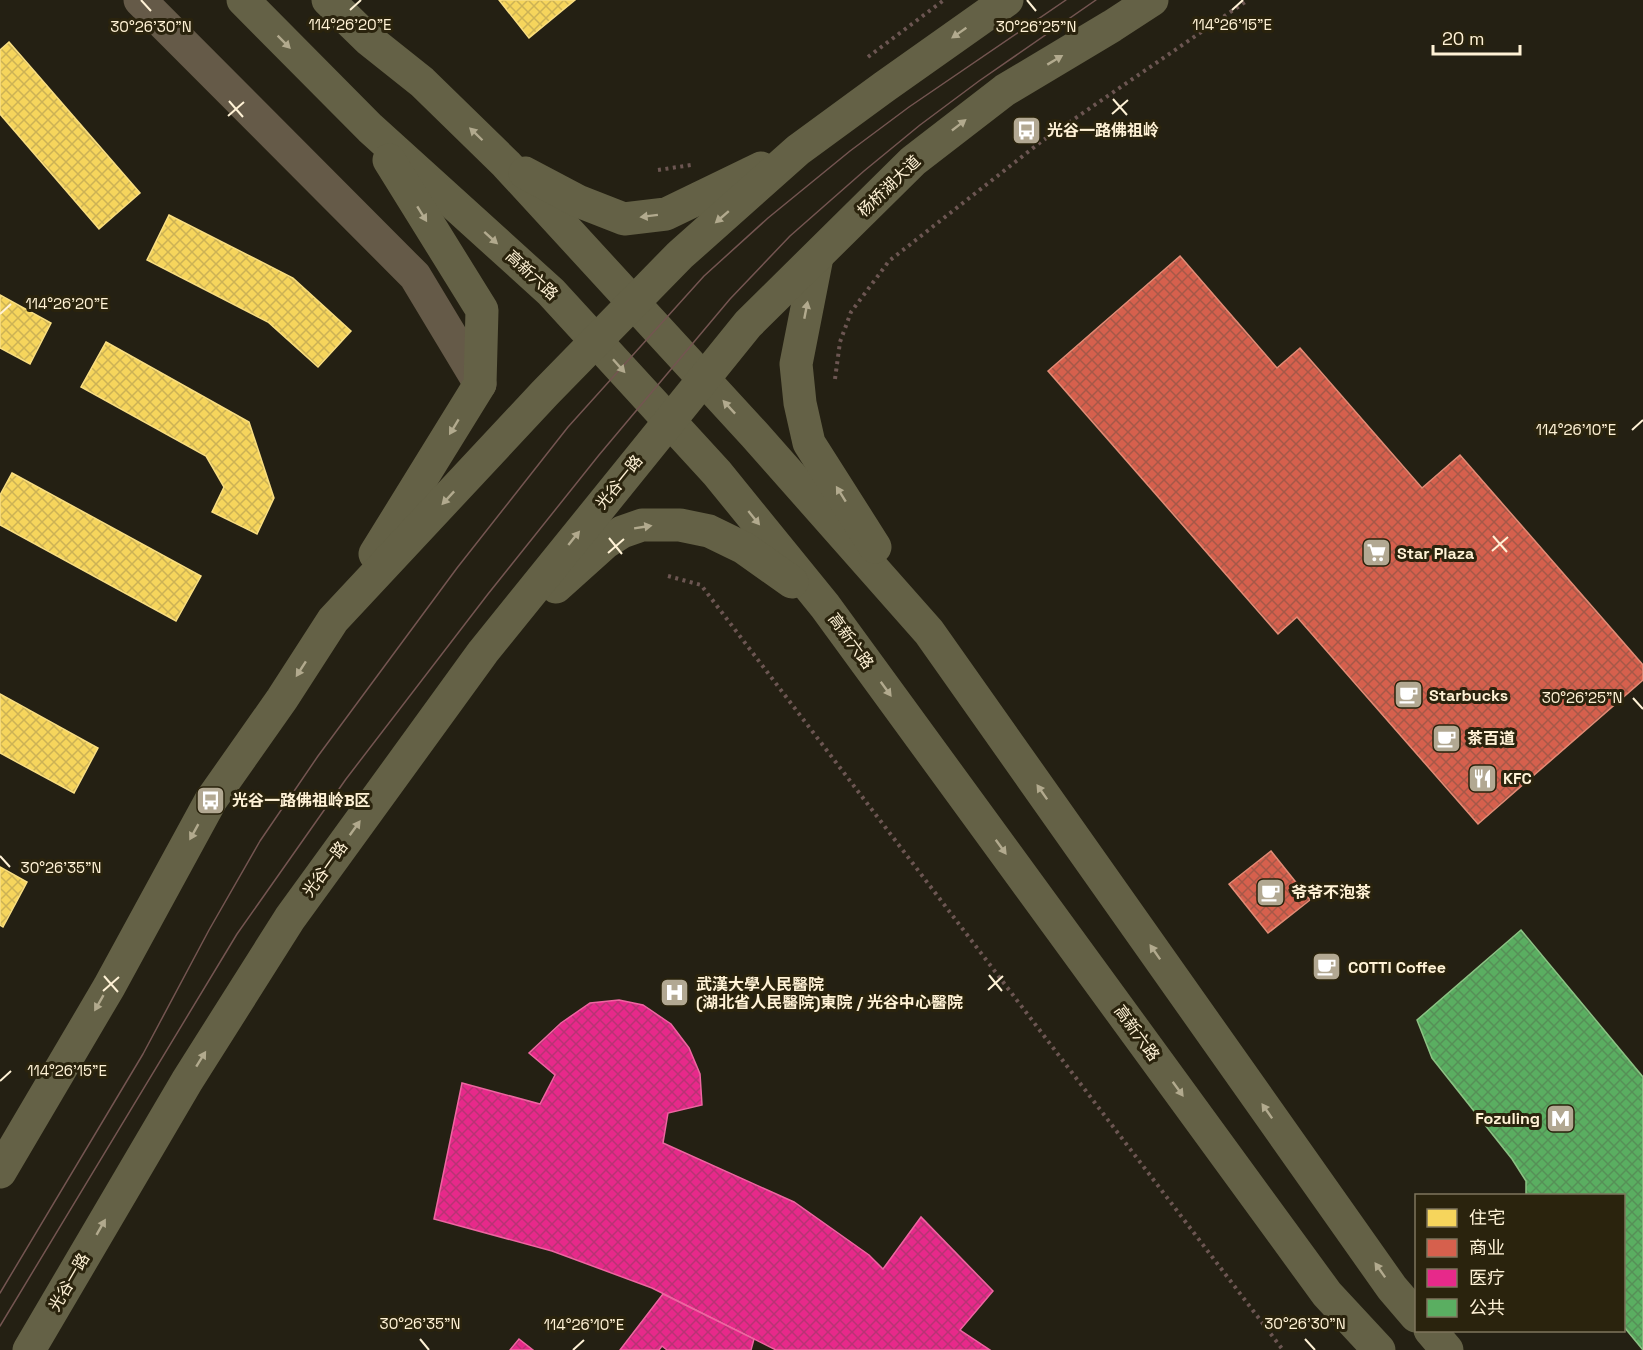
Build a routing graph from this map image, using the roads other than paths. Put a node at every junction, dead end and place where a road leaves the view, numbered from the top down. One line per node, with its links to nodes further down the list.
1 (140, 0): 13 (street)
2 (243, 0): 6 (main road, 高新六路, one-way to 6)
3 (328, 0): 8 (main road, one-way to 3)
4 (1007, 0): 7 (main road, one-way to 7)
5 (1152, 0): 9 (main road, 杨桥湖大道, one-way to 5)
6 (370, 128): 11 (main road, 高新六路, one-way to 11); 13 (main road, one-way to 13)
7 (798, 150): 8 (main road, one-way to 8); 10 (main road, one-way to 10)
8 (506, 164): 10 (main road)
9 (817, 257): 12 (main road, 杨桥湖大道); 17 (main road, one-way to 9)
10 (633, 303): 11 (main road); 12 (main road)
11 (596, 341): 14 (main road, 高新六路, one-way to 14); 16 (main road, one-way to 16)
12 (704, 379): 14 (main road, 杨桥湖大道); 17 (main road, one-way to 12)
13 (480, 384): 16 (main road, one-way to 16)
14 (669, 421): 15 (main road, 高新六路, one-way to 15); 18 (main road, 光谷一路, one-way to 14)
15 (825, 606): 18 (main road, one-way to 15); 23 (main road, 高新六路, one-way to 23)
16 (333, 620): 19 (main road, one-way to 19)
17 (929, 632): 20 (main road, one-way to 17)
18 (483, 652): 22 (main road, 光谷一路, one-way to 18)
19 (0, 1172)
20 (1415, 1315)
21 (1432, 1332): 24 (main road)
22 (29, 1350)
23 (1379, 1350)
24 (1447, 1350)

